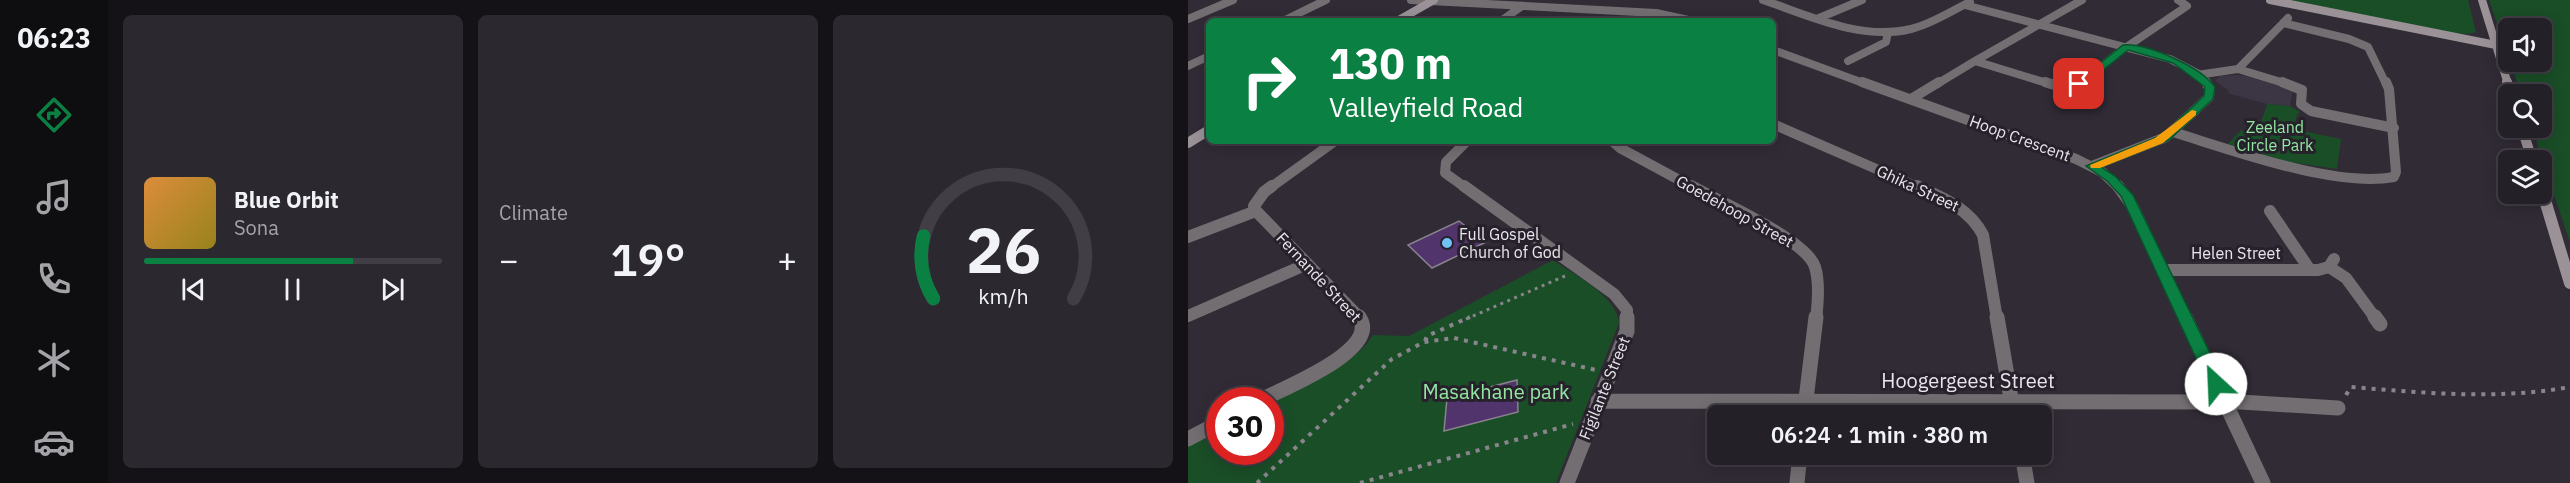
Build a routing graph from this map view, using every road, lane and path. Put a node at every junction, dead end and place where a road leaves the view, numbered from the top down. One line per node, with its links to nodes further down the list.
1 (1233, 0): 21 (street)
2 (1326, 0): 15 (street)
3 (1411, 0): 11 (street)
4 (1763, 0): 20 (street)
5 (1862, 0): 20 (street)
6 (1974, 0): 12 (street)
7 (2082, 0): 22 (street)
8 (2178, 0): 25 (street)
9 (2270, 0): 24 (main road)
10 (2481, 0): 24 (main road)
11 (1432, 1): 13 (street); 16 (main road)
12 (1965, 4): 22 (street); 23 (street)
13 (1522, 6): 14 (street); 17 (street)
14 (1612, 10): 18 (street); 19 (street)
15 (1288, 18)
16 (1401, 18)
17 (1505, 18)
18 (1603, 18)
19 (1680, 18)
20 (1819, 18): 23 (street)
21 (1188, 19)
22 (2040, 24): 25 (street); 29 (street)
23 (1888, 32): 28 (street)
24 (2496, 45): 33 (main road)
25 (2126, 47): 29 (street); 32 (street)
26 (1776, 51): 34 (street, Hoop Crescent)
27 (1206, 57): 30 (street)
28 (1848, 61)
29 (1975, 61): 34 (street)
30 (1188, 66)
31 (2238, 69): 32 (street); 36 (street); 36 (street)
32 (2197, 75): 38 (street)
33 (2508, 84)
34 (1911, 99): 43 (street, Hoop Crescent)
35 (1776, 125): 63 (street, Ghika Street)
36 (2394, 128): 38 (street)
37 (1206, 132): 39 (main road)
38 (2173, 132): 43 (street)
39 (1188, 143)
40 (1331, 144): 45 (street)
41 (1464, 144): 49 (street, Figilante Street)
42 (1615, 144): 62 (street, Goedehoop Street)
43 (2092, 166): 50 (street, Hoop Crescent)
44 (2546, 204): 52 (main road)
45 (1256, 211): 47 (street); 48 (street, Fernande Street)
46 (2270, 211): 51 (street, Helen Street)
47 (1188, 237)
48 (1307, 264): 53 (street); 58 (street, Fernande Street)
49 (1580, 270): 55 (path); 56 (street, Figilante Street)
50 (2163, 270): 51 (street, Helen Street); 60 (street, Hoop Crescent)
51 (2310, 270): 54 (street, Helen Street)
52 (2570, 283)
53 (1188, 316)
54 (2380, 324)
55 (1424, 342): 56 (path); 71 (path)
56 (1609, 373): 59 (street, Figilante Street)
57 (2570, 387): 65 (path)
58 (1284, 388)
59 (1598, 400): 61 (street, Hoogergeest Street); 66 (street, Figilante Street)
60 (2225, 403): 64 (street, Hoogergeest Street); 65 (street, Hoogergeest Street); 76 (street, Hoop Crescent)
61 (1713, 405)
62 (1805, 405)
63 (2012, 405)
64 (2052, 408)
65 (2338, 408)
66 (1591, 419): 72 (path); 73 (street, Figilante Street)
67 (1206, 429): 68 (street)
68 (1188, 438)
69 (1799, 465): 74 (street)
70 (2024, 465): 75 (street)
71 (1257, 483)
72 (1360, 483)
73 (1567, 483)
74 (1797, 483)
75 (2027, 483)
76 (2263, 483)

